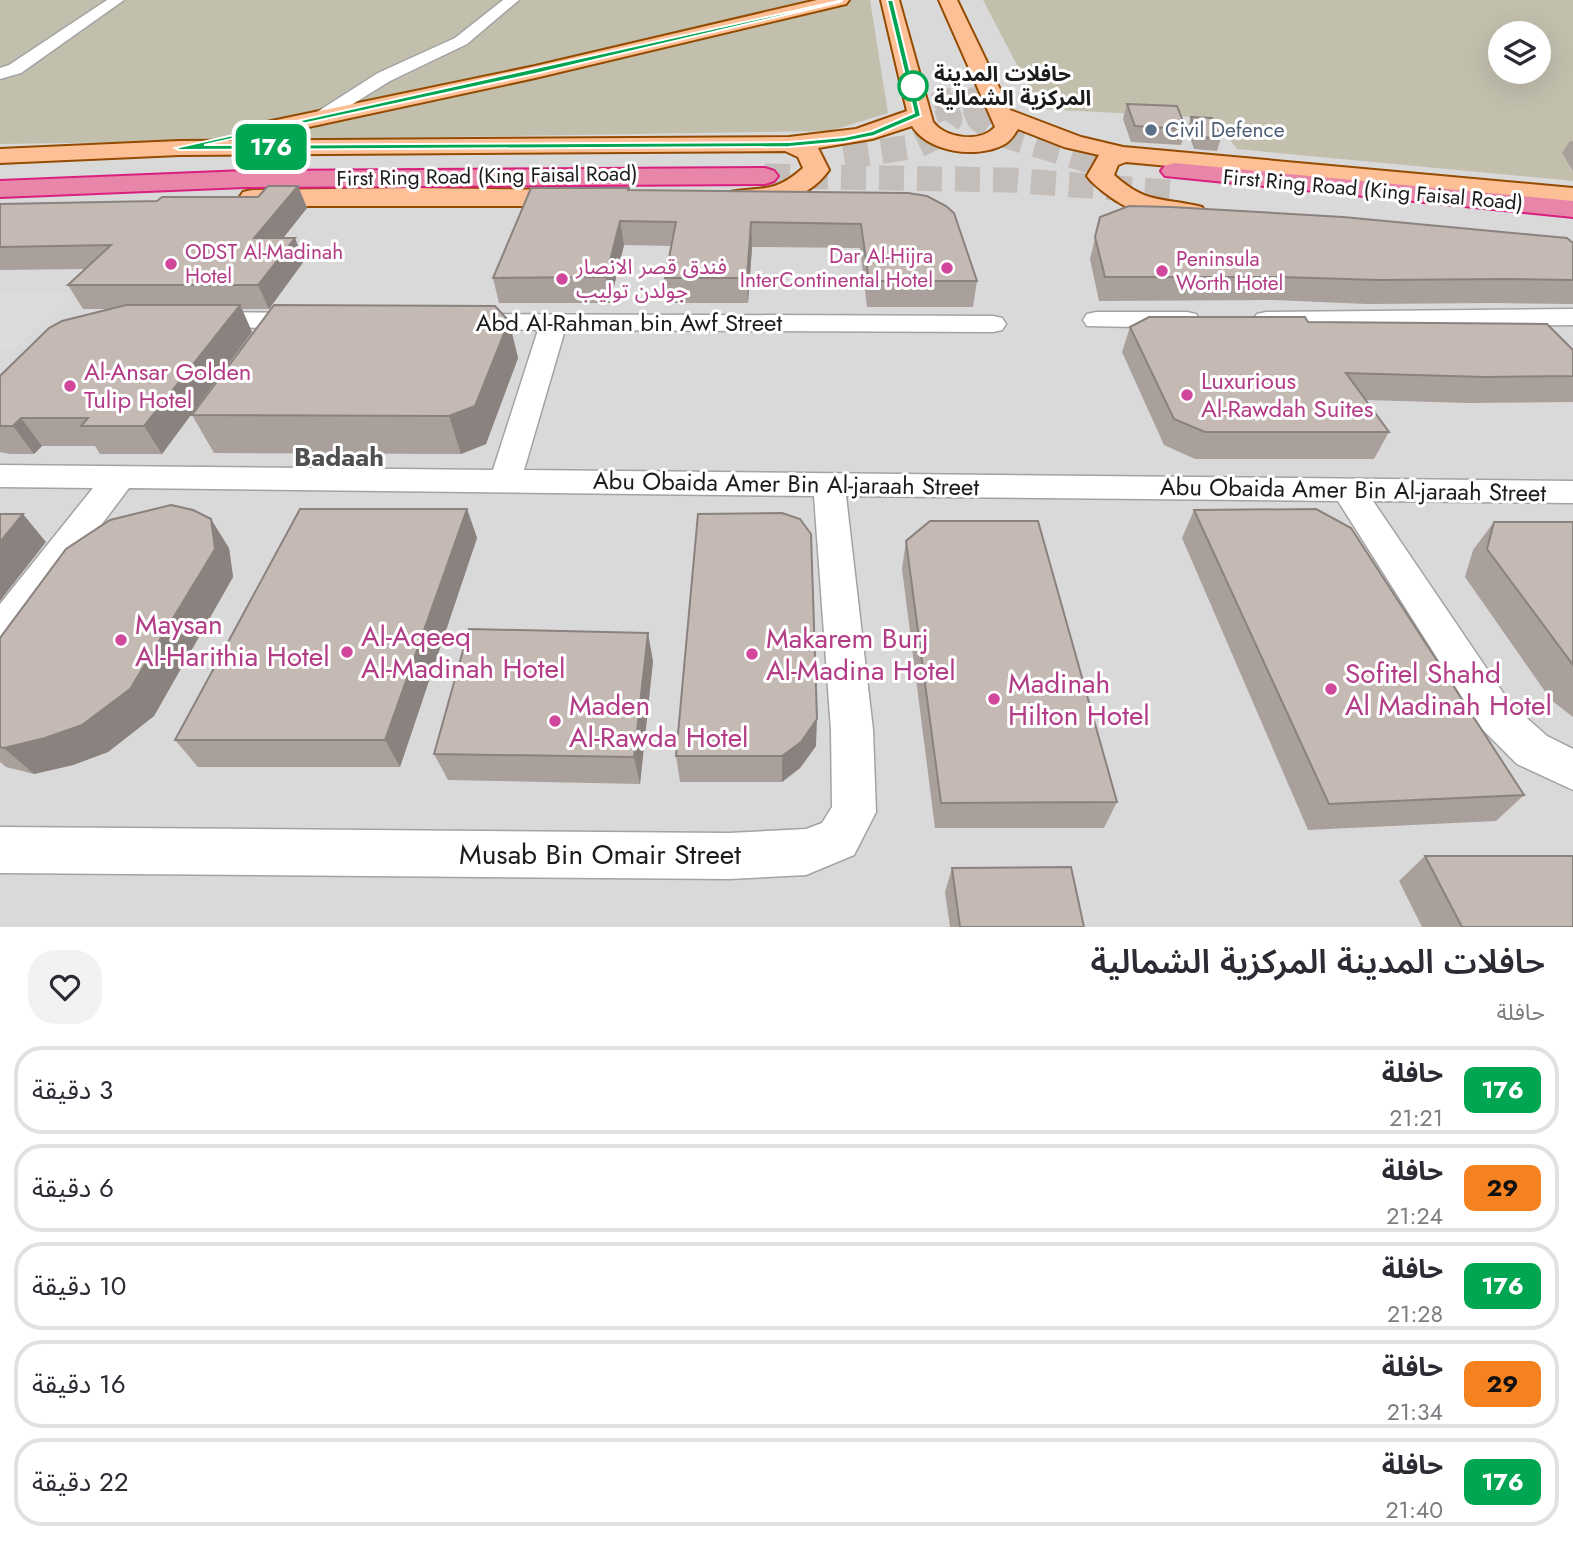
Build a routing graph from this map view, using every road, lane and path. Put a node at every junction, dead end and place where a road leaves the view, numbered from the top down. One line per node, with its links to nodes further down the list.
1 (117, 0): 7 (street)
2 (512, 0): 11 (street)
3 (840, 0): 11 (main road)
4 (890, 0): 9 (main road)
5 (934, 0): 8 (main road)
6 (948, 0): 10 (main road)
7 (0, 74)
8 (962, 77)
9 (919, 114): 10 (main road); 12 (main road)
10 (1000, 114): 14 (main road)
11 (315, 119): 13 (main road)
12 (789, 144): 13 (main road); 16 (main road)
13 (179, 148): 15 (main road)
14 (1123, 154): 18 (main road); 22 (main road)
15 (11, 172): 16 (highway, First Ring Road (King Faisal Road)); 17 (highway, First Ring Road (King Faisal Road))
16 (766, 178): 17 (highway, First Ring Road (King Faisal Road)); 19 (main road)
17 (148, 183): 19 (highway)
18 (1573, 196)
19 (38, 208): 20 (main road)
20 (0, 209)
21 (1573, 209): 23 (highway, First Ring Road (King Faisal Road))
22 (1216, 214)
23 (1573, 231)
24 (1573, 317): 28 (street)
25 (174, 320): 29 (street)
26 (1096, 320): 27 (street)
27 (1216, 320)
28 (1242, 320)
29 (333, 321)
30 (441, 322): 31 (street, Abd Al-Rahman bin Awf Street)
31 (554, 323): 32 (street, Abd Al-Rahman bin Awf Street); 35 (street)
32 (993, 324)
33 (0, 476): 34 (street, Abu Obaida Amer Bin Al-jaraah Street)
34 (120, 477): 35 (street, Abu Obaida Amer Bin Al-jaraah Street); 39 (street)
35 (505, 481): 36 (street, Abu Obaida Amer Bin Al-jaraah Street)
36 (829, 485): 37 (street, Abu Obaida Amer Bin Al-jaraah Street); 41 (street, Musab Bin Omair Street)
37 (1348, 490): 38 (street, Abu Obaida Amer Bin Al-jaraah Street); 40 (street)
38 (1573, 492)
39 (0, 631)
40 (1573, 770)
41 (0, 850)

